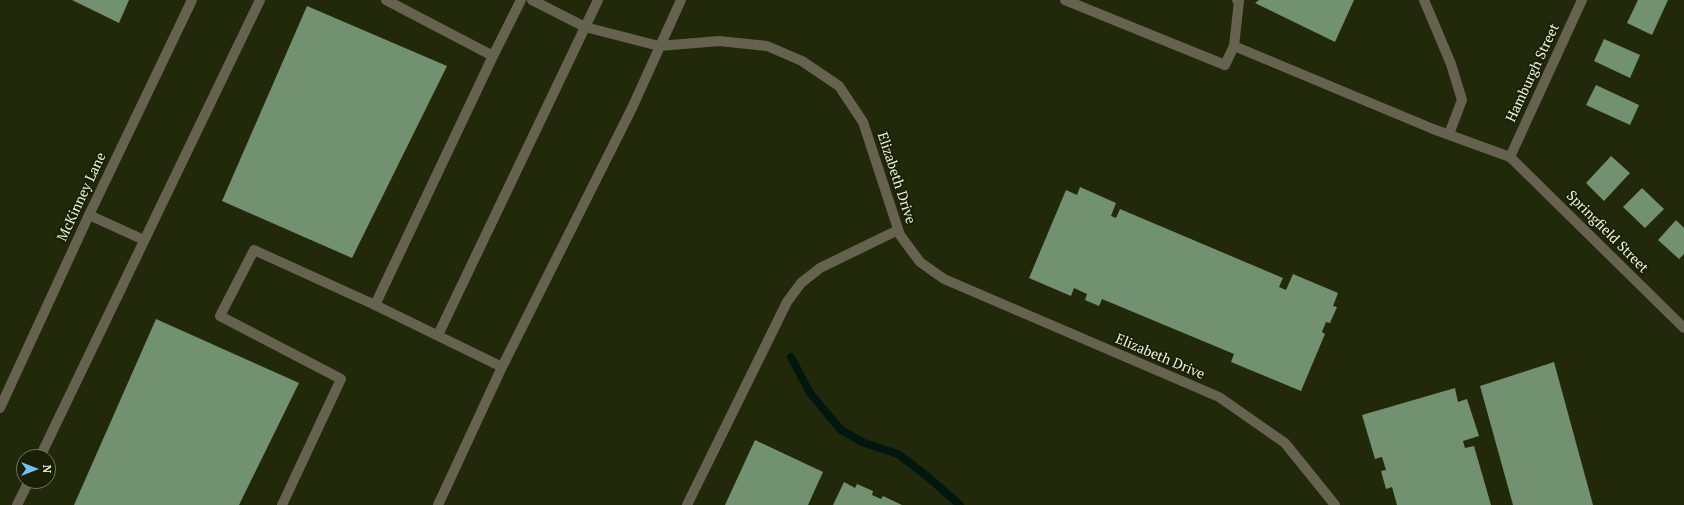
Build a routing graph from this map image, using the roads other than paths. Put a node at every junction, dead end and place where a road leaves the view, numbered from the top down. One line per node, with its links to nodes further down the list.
1 (192, 0): 18 (street, McKinney Lane)
2 (260, 0): 20 (street)
3 (386, 0): 15 (street)
4 (521, 0): 15 (street)
5 (532, 0): 12 (street, Elizabeth Drive)
6 (598, 0): 12 (street)
7 (681, 0): 13 (street)
8 (1064, 0): 14 (street)
9 (1237, 0): 14 (street)
10 (1424, 0): 16 (street)
11 (1582, 0): 17 (street, Hamburgh Street)
12 (585, 27): 13 (street, Elizabeth Drive); 23 (street)
13 (659, 46): 19 (street, Elizabeth Drive); 24 (street)
14 (1234, 46): 16 (street)
15 (493, 56): 21 (street)
16 (1449, 134): 17 (street)
17 (1510, 157): 22 (street, Springfield Street)
18 (89, 215): 20 (street); 25 (street, McKinney Lane)
19 (898, 230): 31 (street); 32 (street, Elizabeth Drive)
20 (144, 240): 26 (street)
21 (375, 305): 23 (street); 29 (street)
22 (1684, 328)
23 (438, 335): 24 (street)
24 (502, 367): 30 (street)
25 (0, 408)
26 (44, 449)
27 (24, 489): 28 (street)
28 (17, 505)
29 (282, 505)
30 (438, 505)
31 (687, 505)
32 (1335, 505)

